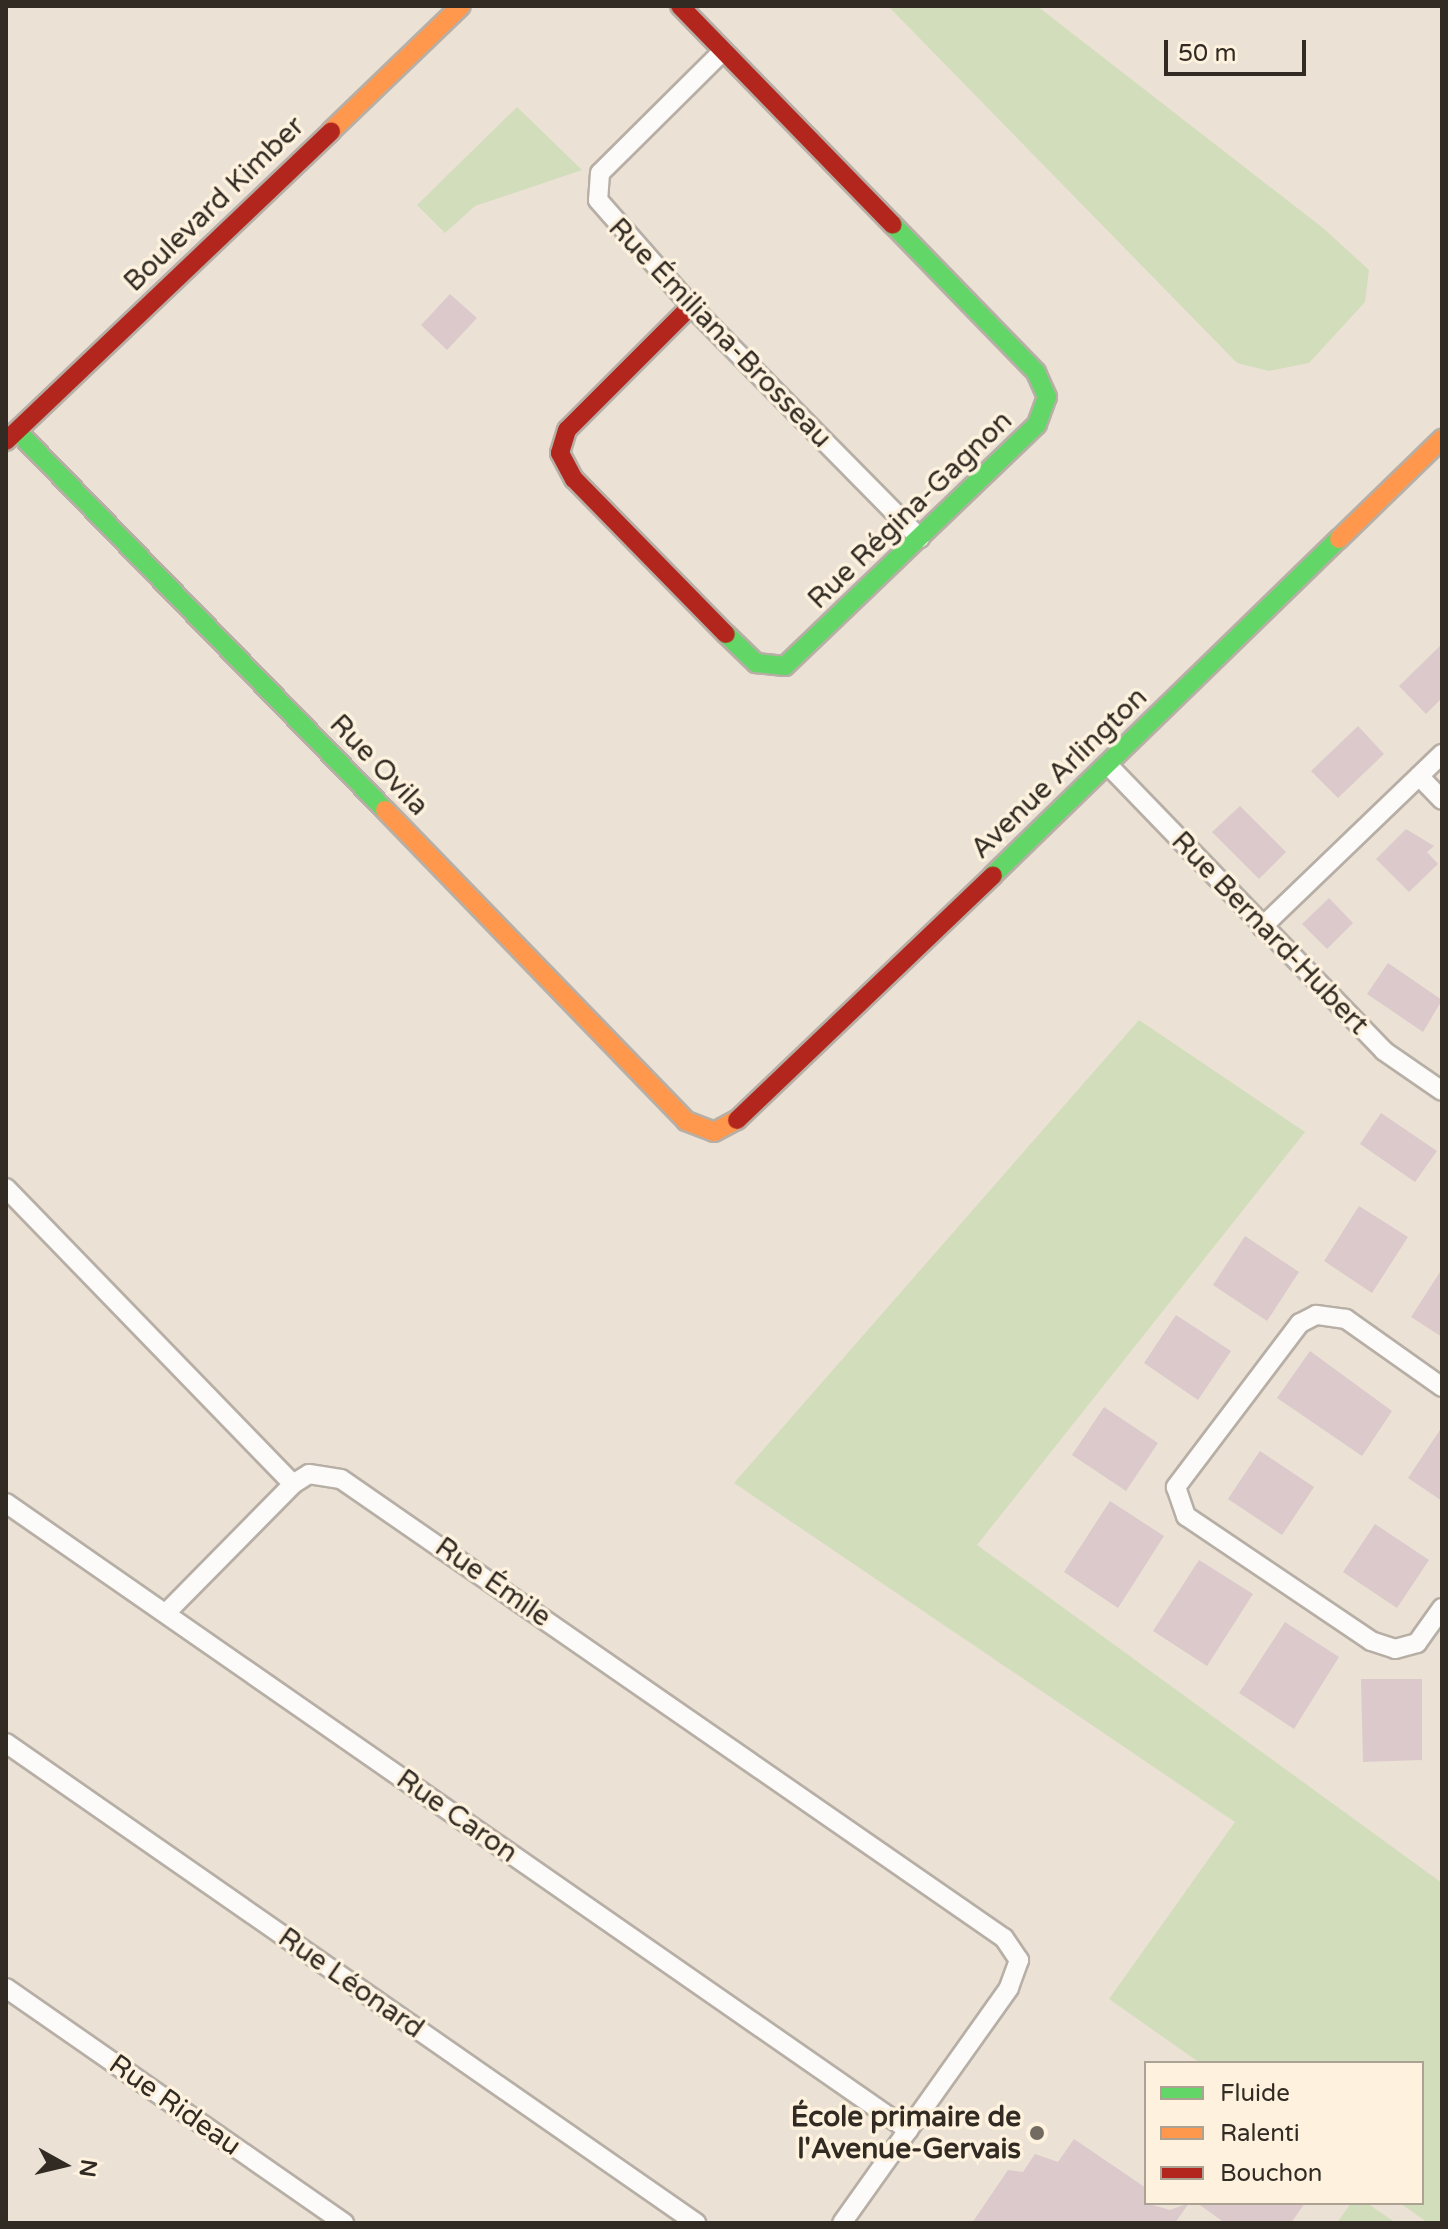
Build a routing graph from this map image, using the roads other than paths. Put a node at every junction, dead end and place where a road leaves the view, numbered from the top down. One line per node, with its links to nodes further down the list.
1 (461, 6): 5 (street, Boulevard Kimber)
2 (680, 6): 3 (street, Rue Régina-Gagnon)
3 (723, 51): 4 (street, Rue Émiliana-Brosseau); 7 (street, Rue Régina-Gagnon)
4 (691, 306): 7 (street, Rue Émiliana-Brosseau); 7 (street, Rue Régina-Gagnon)
5 (11, 436): 14 (street, Rue Ovila)
6 (1442, 439): 9 (street, Avenue Arlington)
7 (920, 538)
8 (1442, 754): 10 (street)
9 (1108, 765): 12 (street, Rue Bernard-Hubert); 14 (street, Avenue Arlington)
10 (1419, 776): 11 (street); 12 (street)
11 (1442, 800)
12 (1262, 927): 13 (street, Rue Bernard-Hubert)
13 (1442, 1091)
14 (706, 1131)
15 (6, 1188): 17 (street)
16 (1442, 1387): 20 (street)
17 (293, 1484): 21 (street); 24 (street, Rue Émile)
18 (12, 1507): 19 (street); 21 (street, Rue Caron)
19 (6, 1526)
20 (1442, 1608)
21 (166, 1613): 24 (street, Rue Caron)
22 (6, 1743): 26 (street, Rue Léonard)
23 (6, 1988): 25 (street, Rue Rideau)
24 (908, 2130): 27 (street)
25 (344, 2223)
26 (696, 2223)
27 (842, 2223)

